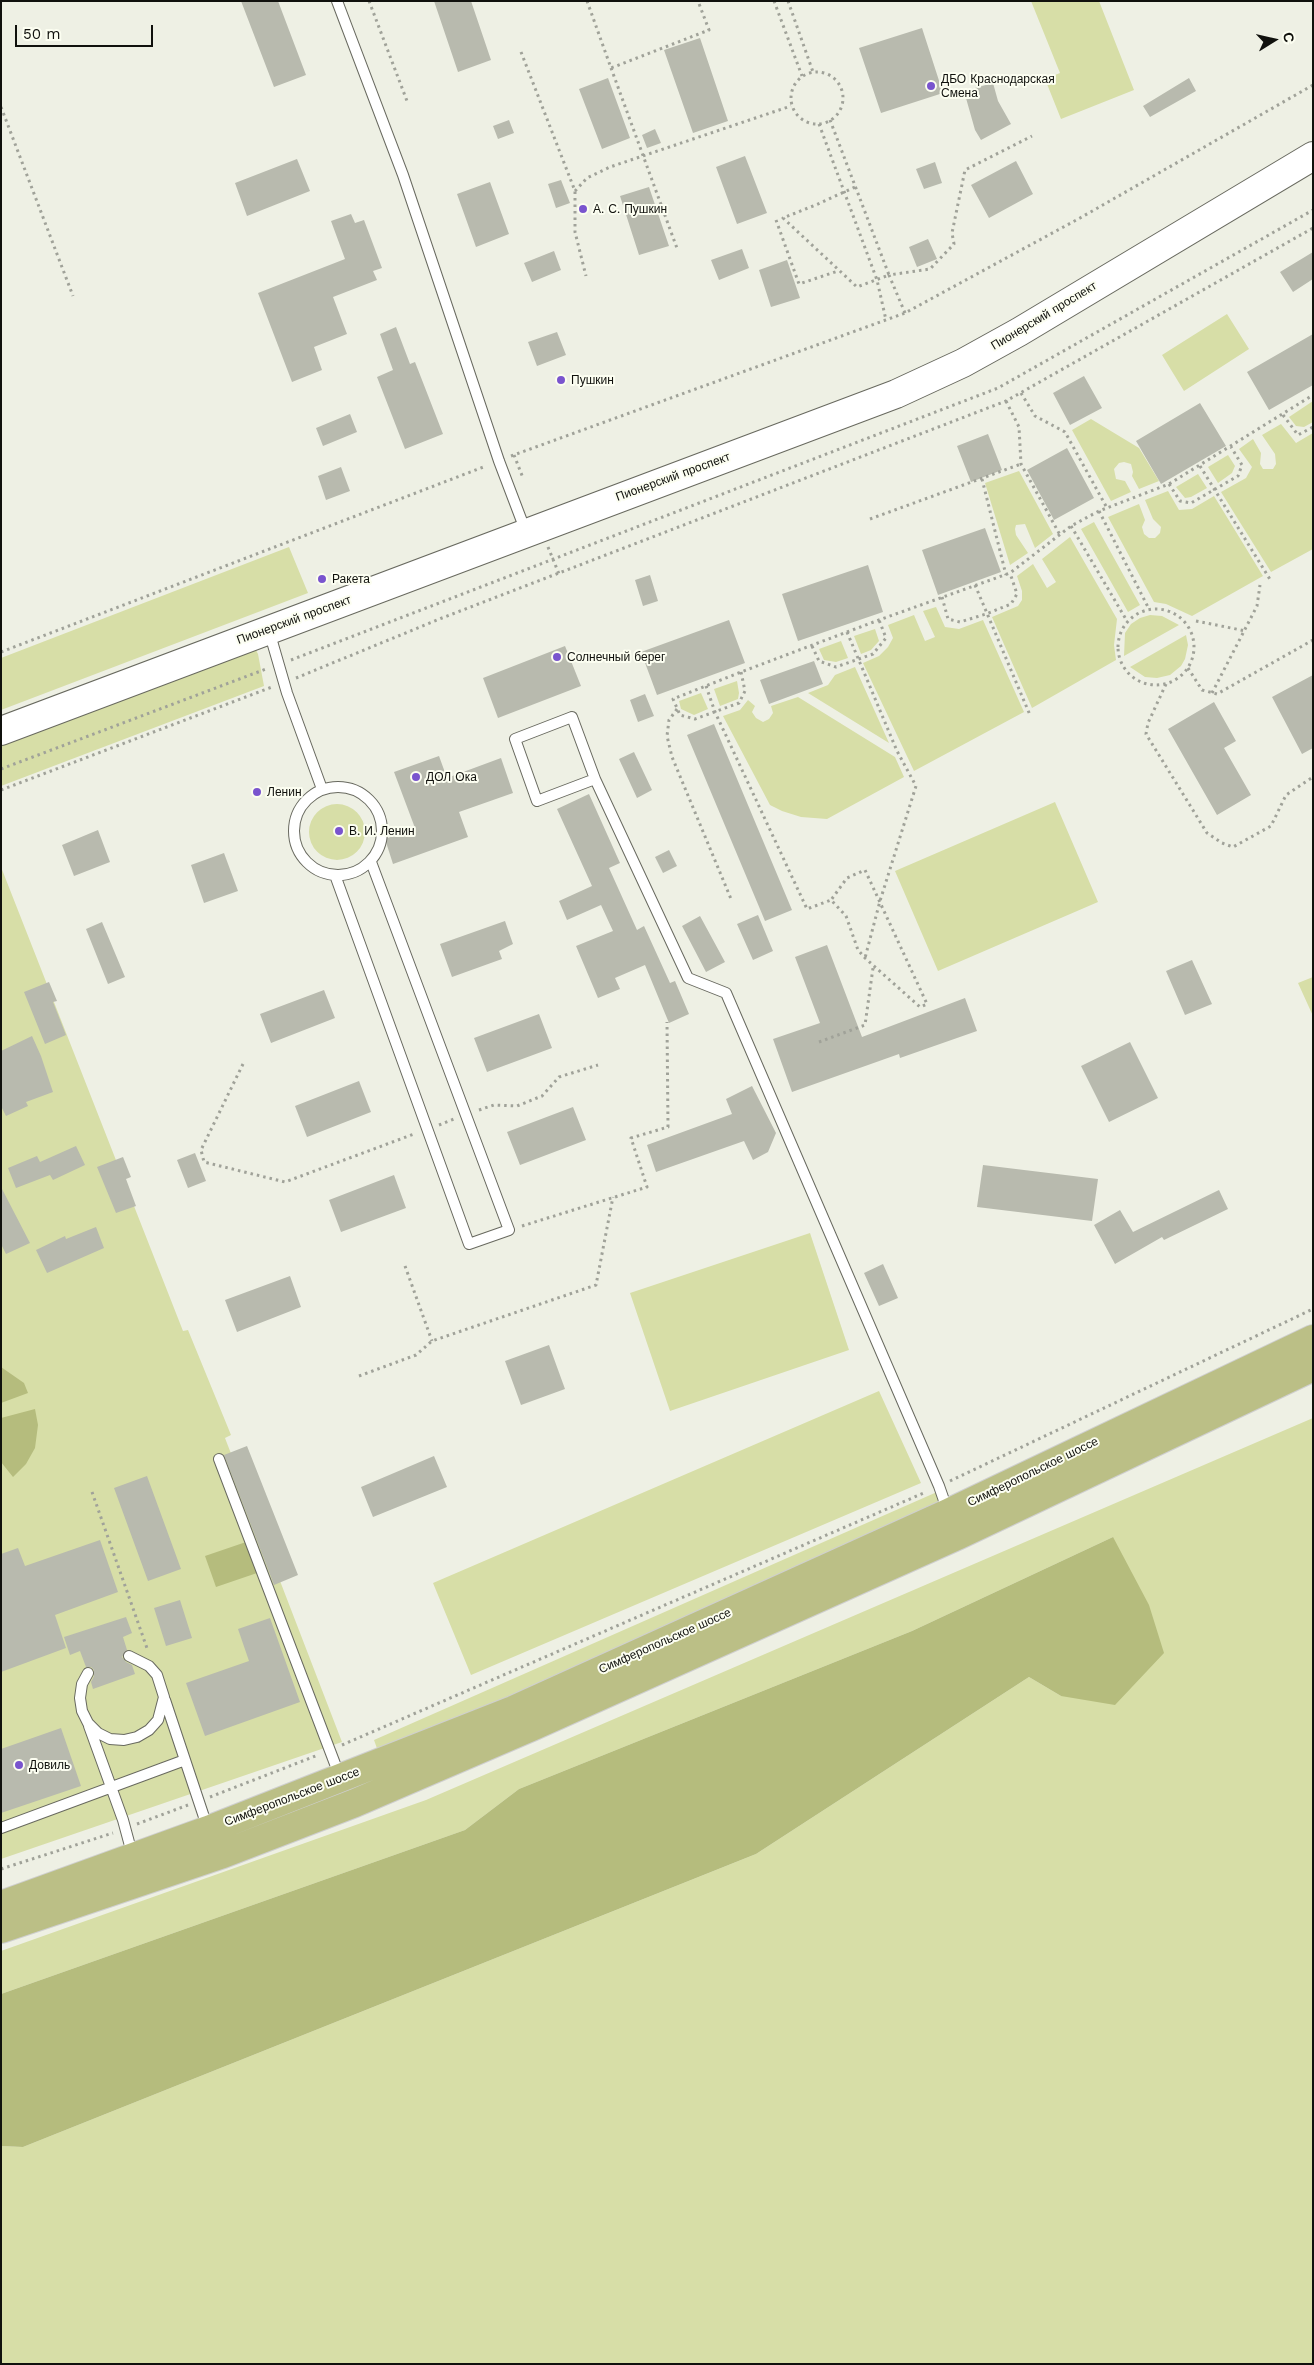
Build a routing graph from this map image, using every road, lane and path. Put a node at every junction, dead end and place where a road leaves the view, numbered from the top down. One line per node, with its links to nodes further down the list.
1 (337, 1): 40 (lane)
2 (369, 1): 12 (path)
3 (587, 1): 8 (path)
4 (698, 1): 8 (path)
5 (774, 1): 10 (path)
6 (788, 1): 9 (path)
7 (521, 52): 21 (path)
8 (610, 68): 18 (path)
9 (813, 72): 10 (path); 15 (path)
10 (802, 76): 13 (path)
11 (1313, 85): 32 (path)
12 (407, 101)
13 (791, 106): 16 (path); 18 (path)
14 (1, 107): 31 (path)
15 (830, 120): 16 (path); 20 (path)
16 (819, 124): 22 (path)
17 (1032, 136): 28 (path)
18 (643, 156): 21 (path); 26 (path)
19 (1313, 156): 50 (street, Пионерский проспект)
20 (856, 187): 22 (path); 28 (path)
21 (575, 191): 29 (path)
22 (843, 192): 27 (path); 30 (path)
23 (1313, 210): 69 (path)
24 (776, 220): 27 (path)
25 (1313, 228): 34 (path)
26 (678, 251)
27 (838, 271): 30 (path)
28 (889, 275): 30 (path); 32 (path)
29 (586, 276)
30 (876, 280): 33 (path)
31 (74, 296)
32 (905, 313): 33 (path)
33 (886, 320): 40 (path)
34 (1021, 393): 36 (path); 46 (path)
35 (1313, 395): 37 (path)
36 (1006, 401): 41 (path); 72 (path)
37 (1283, 415): 38 (path); 39 (path)
38 (1313, 426)
39 (1231, 446): 42 (path); 45 (path)
40 (499, 461): 50 (lane); 67 (path)
41 (1021, 464): 43 (path); 51 (path)
42 (1200, 466): 44 (path); 45 (path)
43 (982, 479): 48 (path); 52 (path)
44 (1169, 484): 45 (path); 46 (path)
45 (1216, 489): 53 (path)
46 (1107, 508): 47 (path)
47 (1099, 511): 49 (path); 57 (path)
48 (870, 518)
49 (1071, 526): 51 (path); 60 (path)
50 (526, 533): 62 (street, Пионерский проспект)
51 (1060, 535): 52 (path)
52 (1008, 574): 54 (path); 58 (path)
53 (1271, 581)
54 (975, 585): 56 (path); 58 (path)
55 (1260, 586): 63 (path)
56 (942, 597): 58 (path); 59 (path)
57 (1149, 609): 60 (path); 70 (path)
58 (986, 614): 78 (path)
59 (880, 620): 64 (path); 68 (path)
60 (1127, 621): 73 (path)
61 (1196, 621): 63 (path)
62 (268, 629): 69 (lane); 79 (street, Пионерский проспект)
63 (1246, 631): 75 (path)
64 (847, 632): 66 (path); 68 (path)
65 (1313, 640): 75 (path)
66 (812, 646): 68 (path); 71 (path)
67 (1, 652)
68 (857, 660): 89 (path)
69 (278, 664): 72 (lane); 80 (path)
70 (1188, 668): 73 (path); 75 (path)
71 (741, 672): 74 (path); 77 (path)
72 (284, 683): 83 (lane); 84 (path)
73 (1166, 684): 81 (path)
74 (706, 686): 76 (path); 77 (path)
75 (1212, 693)
76 (677, 708): 77 (path); 87 (path)
77 (716, 712): 88 (path)
78 (1030, 716)
79 (1, 731)
80 (1, 769)
81 (1313, 777)
82 (595, 779): 82 (lane); 107 (lane)
83 (322, 789): 85 (lane); 86 (lane)
84 (1, 790)
85 (371, 862): 86 (lane); 96 (lane)
86 (335, 875): 97 (lane)
87 (731, 898)
88 (831, 900): 89 (path); 90 (path)
89 (880, 901): 90 (path); 91 (path)
90 (865, 958): 91 (path)
91 (873, 967): 93 (path)
92 (667, 1022): 98 (path)
93 (819, 1042)
94 (243, 1064): 97 (path)
95 (598, 1065): 96 (path)
96 (466, 1115): 97 (path); 99 (lane)
97 (428, 1130): 99 (lane)
98 (613, 1197): 99 (path); 103 (path)
99 (509, 1230)
100 (405, 1266): 103 (path)
101 (1313, 1310): 107 (path)
102 (1313, 1339): 109 (main road, Симферопольское шоссе)
103 (432, 1341): 105 (path)
104 (1313, 1367): 126 (main road, Симферопольское шоссе)
105 (359, 1376)
106 (219, 1459): 115 (lane)
107 (940, 1486): 109 (lane); 115 (path)
108 (92, 1492): 112 (path)
109 (948, 1513): 117 (main road, Симферопольское шоссе)
110 (129, 1656): 112 (lane)
111 (88, 1673): 114 (lane)
112 (157, 1675): 113 (lane)
113 (164, 1697): 114 (lane); 116 (lane)
114 (88, 1723): 118 (lane)
115 (330, 1750): 117 (lane); 119 (path)
116 (185, 1760): 118 (lane); 119 (lane)
117 (340, 1778): 122 (main road, Симферопольское шоссе)
118 (110, 1788): 120 (lane); 121 (lane)
119 (199, 1801): 121 (path); 122 (lane)
120 (1, 1828)
121 (126, 1829): 123 (lane); 124 (path)
122 (208, 1830): 123 (main road, Симферопольское шоссе)
123 (133, 1857): 125 (main road, Симферопольское шоссе)
124 (1, 1869)
125 (1, 1905)
126 (1, 1929)

